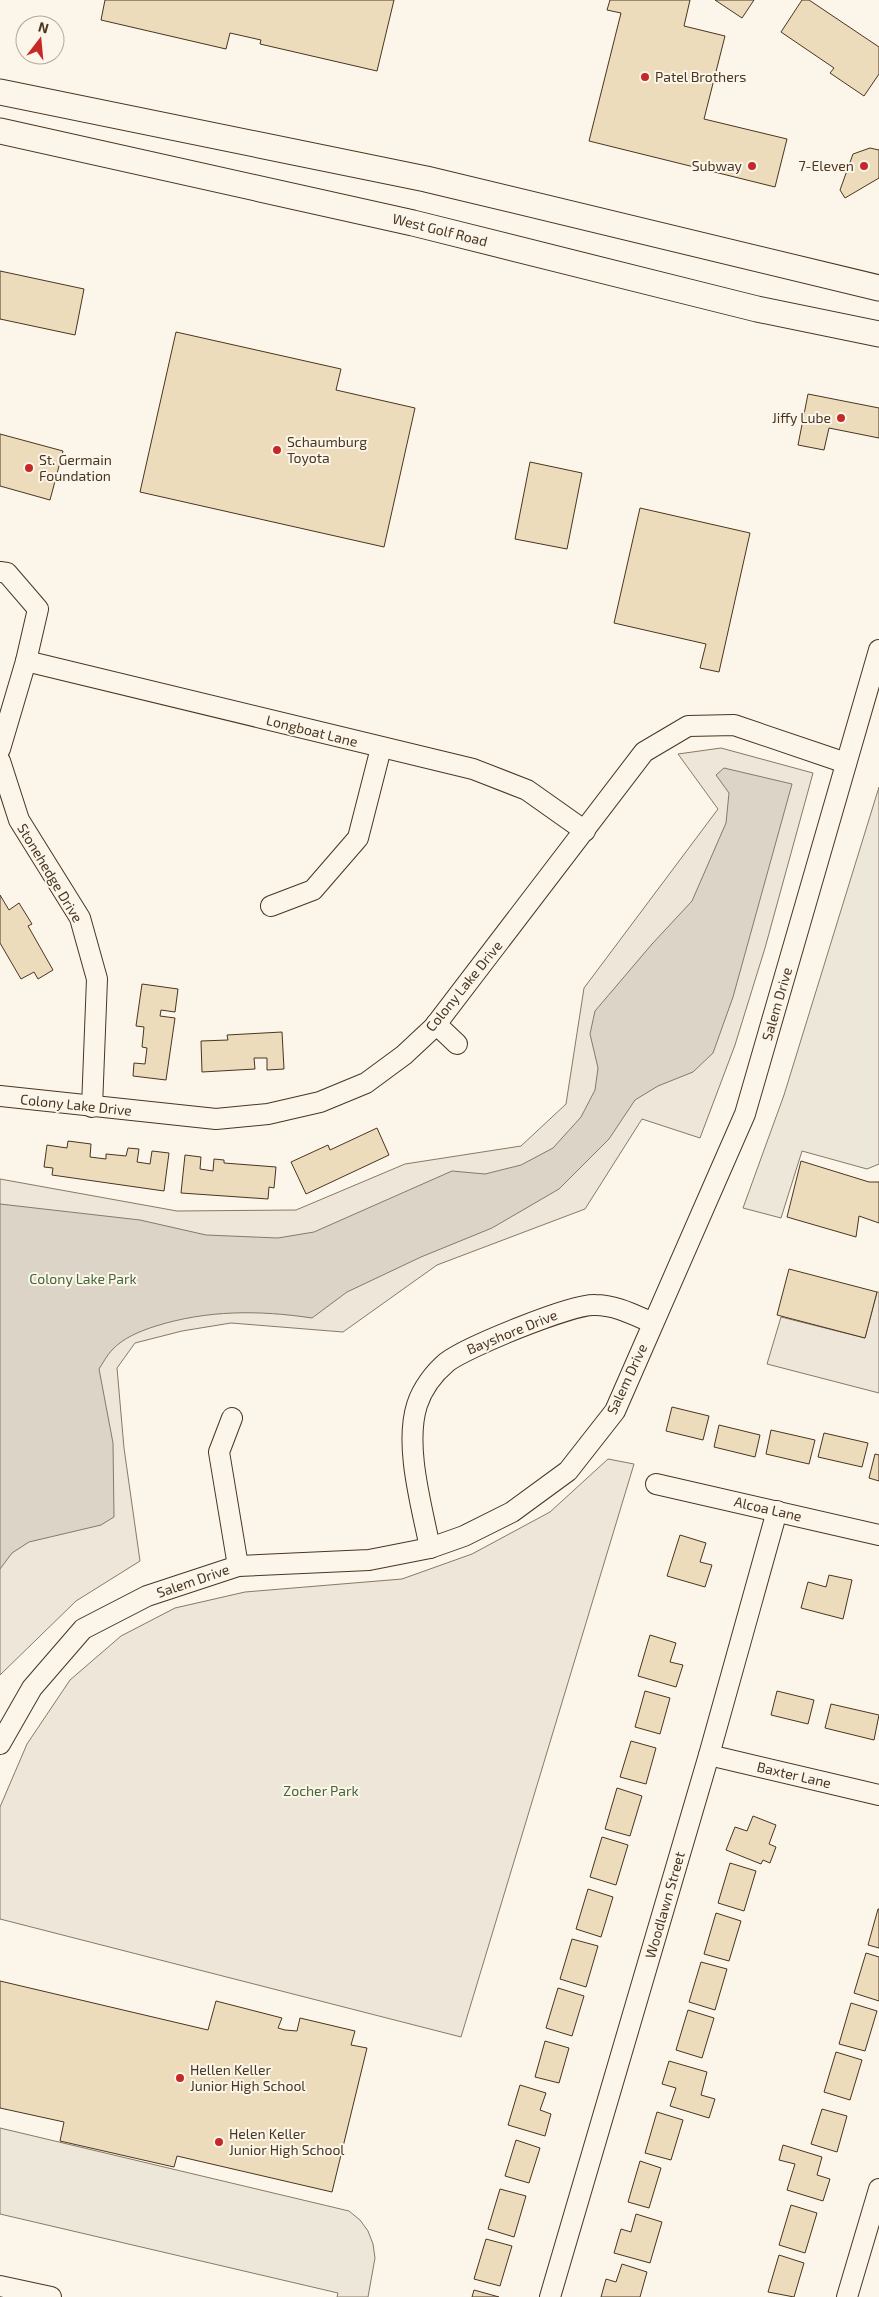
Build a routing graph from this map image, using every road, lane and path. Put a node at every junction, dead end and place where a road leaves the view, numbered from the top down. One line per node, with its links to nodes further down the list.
1 (0, 92): 3 (main road)
2 (0, 131): 4 (main road, West Golf Road)
3 (879, 288)
4 (879, 334)
5 (0, 572): 7 (street)
6 (879, 650): 11 (street, Salem Drive)
7 (26, 661): 8 (street, Longboat Lane); 9 (street)
8 (381, 748): 12 (street, Longboat Lane); 13 (street)
9 (0, 750)
10 (0, 761): 17 (street, Stonehedge Drive)
11 (846, 763): 12 (street, Colony Lake Drive); 18 (street, Salem Drive)
12 (585, 831): 14 (street, Colony Lake Drive)
13 (270, 906)
14 (436, 1024): 15 (street); 17 (street, Colony Lake Drive)
15 (457, 1044)
16 (0, 1096): 17 (street, Colony Lake Drive)
17 (92, 1107)
18 (653, 1323): 23 (street, Salem Drive); 23 (street, Bayshore Drive)
19 (232, 1418): 24 (street)
20 (656, 1484): 21 (street, Alcoa Lane)
21 (777, 1511): 22 (street, Alcoa Lane); 26 (street, Woodlawn Street)
22 (879, 1535)
23 (430, 1548): 24 (street, Salem Drive)
24 (238, 1566): 25 (street, Salem Drive)
25 (0, 1744)
26 (709, 1754): 27 (street, Baxter Lane); 32 (street, Woodlawn Street)
27 (879, 1795)
28 (879, 2189): 29 (street)
29 (875, 2215): 33 (street)
30 (0, 2286): 31 (street)
31 (51, 2297)
32 (550, 2297)
33 (847, 2297)

